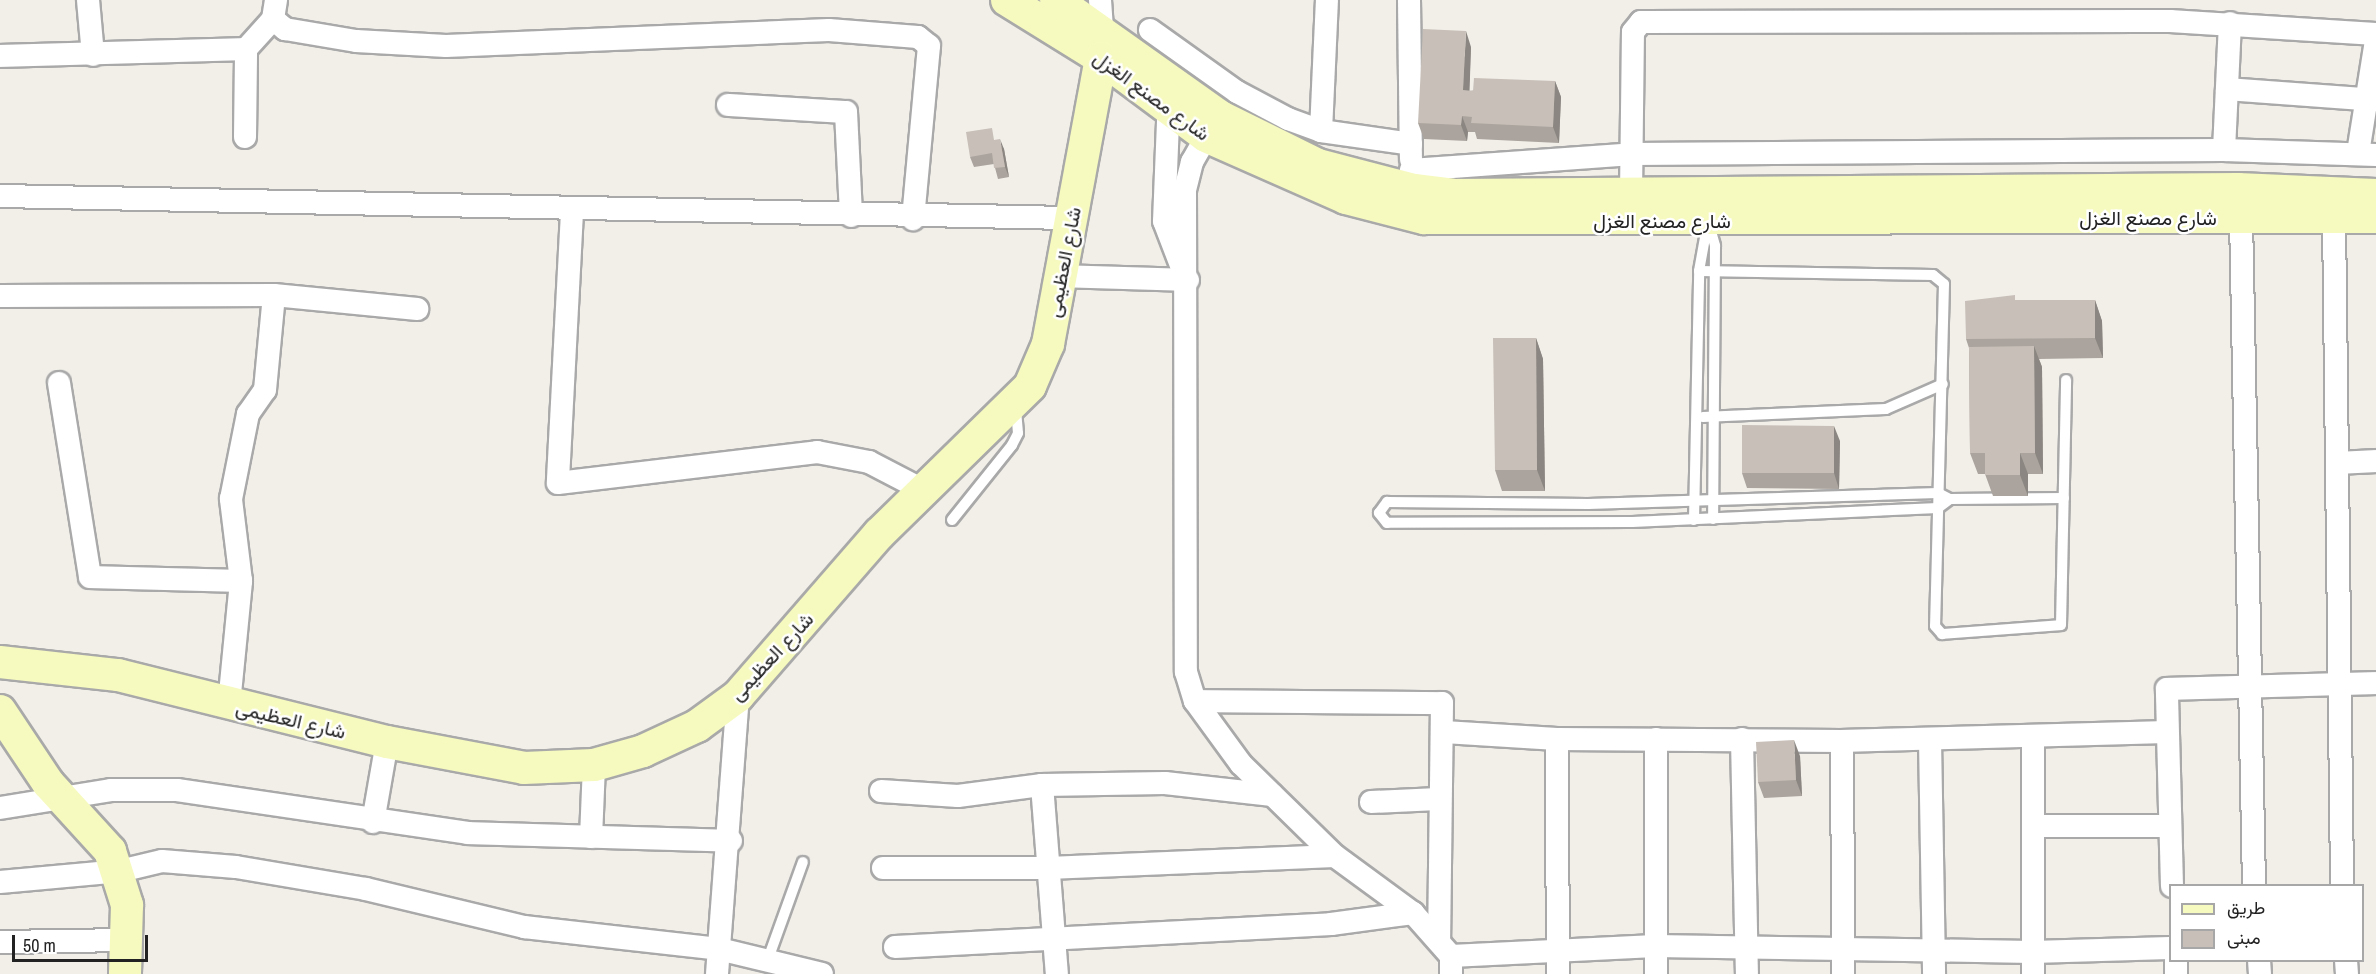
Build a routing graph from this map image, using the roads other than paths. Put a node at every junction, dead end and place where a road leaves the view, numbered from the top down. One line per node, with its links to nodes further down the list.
1 (88, 0): 15 (street)
2 (1007, 0): 10 (street, شارع مصنع الغزل)
3 (1056, 0): 10 (street, شارع مصنع الغزل)
4 (1327, 0): 22 (street)
5 (1409, 0): 24 (street)
6 (275, 10): 14 (street); 40 (street)
7 (1707, 10): 8 (street); 26 (street)
8 (2115, 10): 9 (street)
9 (2230, 23): 12 (street); 17 (street)
10 (1101, 29): 18 (street, شارع مصنع الغزل); 39 (street, شارع العظيمى)
11 (1150, 30): 22 (street)
12 (2376, 34)
13 (2376, 40): 19 (street)
14 (246, 49): 15 (street); 23 (street)
15 (93, 55): 16 (street)
16 (0, 56)
17 (2227, 89): 19 (street); 25 (street)
18 (1169, 97): 21 (street, شارع مصنع الغزل); 44 (street)
19 (2370, 100): 27 (street)
20 (728, 105): 35 (street)
21 (1213, 126): 28 (street, شارع مصنع الغزل); 33 (street, شارع مصنع الغزل); 44 (street)
22 (1321, 131): 24 (street)
23 (245, 137)
24 (1411, 144): 28 (street)
25 (2224, 150): 26 (street); 27 (street)
26 (1632, 154): 28 (street); 29 (street)
27 (2367, 154)
28 (1413, 180): 29 (street, شارع مصنع الغزل)
29 (1630, 193): 33 (street, شارع مصنع الغزل)
30 (2376, 195): 32 (street, شارع مصنع الغزل)
31 (0, 196): 34 (street)
32 (2024, 203): 33 (street, شارع مصنع الغزل); 36 (street, شارع مصنع الغزل)
33 (1708, 206): 41 (lane); 42 (lane)
34 (572, 212): 35 (street); 56 (street)
35 (851, 216): 40 (street)
36 (2241, 216): 37 (street, شارع مصنع الغزل); 70 (street)
37 (2334, 217): 38 (street, شارع مصنع الغزل); 55 (street)
38 (2376, 217)
39 (1071, 218): 40 (street); 43 (street, شارع العظيمى)
40 (913, 219)
41 (1699, 271): 42 (lane); 52 (lane)
42 (1715, 272): 50 (lane); 53 (lane)
43 (1060, 276): 44 (street); 51 (street, شارع العظيمى)
44 (1188, 280): 72 (street)
45 (274, 295): 46 (street); 47 (street); 66 (street)
46 (0, 296)
47 (417, 309)
48 (2066, 380): 58 (lane)
49 (59, 382): 66 (street)
50 (1943, 384): 53 (lane); 57 (lane)
51 (1015, 403): 56 (street, شارع العظيمى); 64 (lane)
52 (1694, 417): 53 (lane); 60 (lane)
53 (1709, 417): 61 (lane)
54 (2376, 461): 55 (street)
55 (2338, 463): 68 (street)
56 (921, 489): 71 (street, شارع العظيمى)
57 (1938, 493): 59 (lane); 61 (lane); 62 (lane)
58 (2064, 498): 59 (lane); 62 (lane)
59 (1950, 499): 62 (lane)
60 (1694, 501): 61 (lane); 65 (lane); 65 (lane)
61 (1712, 501): 63 (lane)
62 (1938, 508): 63 (lane)
63 (1713, 519): 65 (lane)
64 (952, 520)
65 (1694, 520)
66 (241, 581): 73 (street)
67 (0, 662): 73 (street, شارع العظيمى)
68 (2339, 683): 69 (street); 70 (street); 106 (street)
69 (2376, 683)
70 (2252, 688): 76 (street); 105 (street)
71 (738, 696): 85 (street, شارع العظيمى); 97 (street)
72 (1195, 701): 75 (street); 88 (street)
73 (229, 704): 83 (street, شارع العظيمى)
74 (0, 711): 84 (street)
75 (1444, 732): 78 (street); 89 (street)
76 (2165, 732): 77 (street); 95 (street)
77 (2033, 736): 81 (street); 94 (street)
78 (1557, 739): 79 (street); 116 (street)
79 (1656, 739): 80 (street); 111 (street)
80 (1742, 739): 82 (street); 113 (street)
81 (1930, 740): 82 (street); 118 (street)
82 (1842, 741): 117 (street)
83 (387, 742): 85 (street, شارع العظيمى); 93 (street)
84 (10, 745): 90 (street)
85 (594, 765): 96 (street)
86 (1042, 784): 87 (street); 88 (street); 101 (street)
87 (881, 791)
88 (1272, 795): 98 (street)
89 (1438, 799): 91 (street); 119 (street)
90 (65, 800): 92 (street); 93 (street); 102 (street)
91 (1371, 802)
92 (0, 808)
93 (373, 822): 96 (street)
94 (2034, 826): 95 (street); 121 (street)
95 (2169, 826): 104 (street)
96 (591, 837): 97 (street)
97 (731, 841): 115 (street)
98 (1335, 856): 101 (street); 107 (street)
99 (803, 862): 120 (lane)
100 (883, 868): 101 (street)
101 (1048, 868): 108 (street)
102 (120, 872): 103 (street); 109 (street); 115 (street)
103 (0, 882)
104 (2172, 884)
105 (2254, 884)
106 (2342, 884)
107 (1413, 913): 108 (street); 119 (street)
108 (1055, 938): 112 (street); 125 (street)
109 (127, 940): 110 (street); 122 (street)
110 (0, 942)
111 (1655, 946): 113 (street); 116 (street); 127 (street)
112 (895, 947)
113 (1747, 947): 117 (street); 128 (street)
114 (2169, 948): 121 (street)
115 (720, 949): 120 (street); 123 (street)
116 (1558, 949): 119 (street); 126 (street)
117 (1843, 949): 118 (street); 129 (street)
118 (1934, 950): 121 (street); 130 (street)
119 (1447, 957)
120 (768, 959): 124 (street)
121 (2033, 963)
122 (125, 974)
123 (717, 974)
124 (822, 974)
125 (1057, 974)
126 (1558, 974)
127 (1656, 974)
128 (1747, 974)
129 (1843, 974)
130 (1934, 974)

